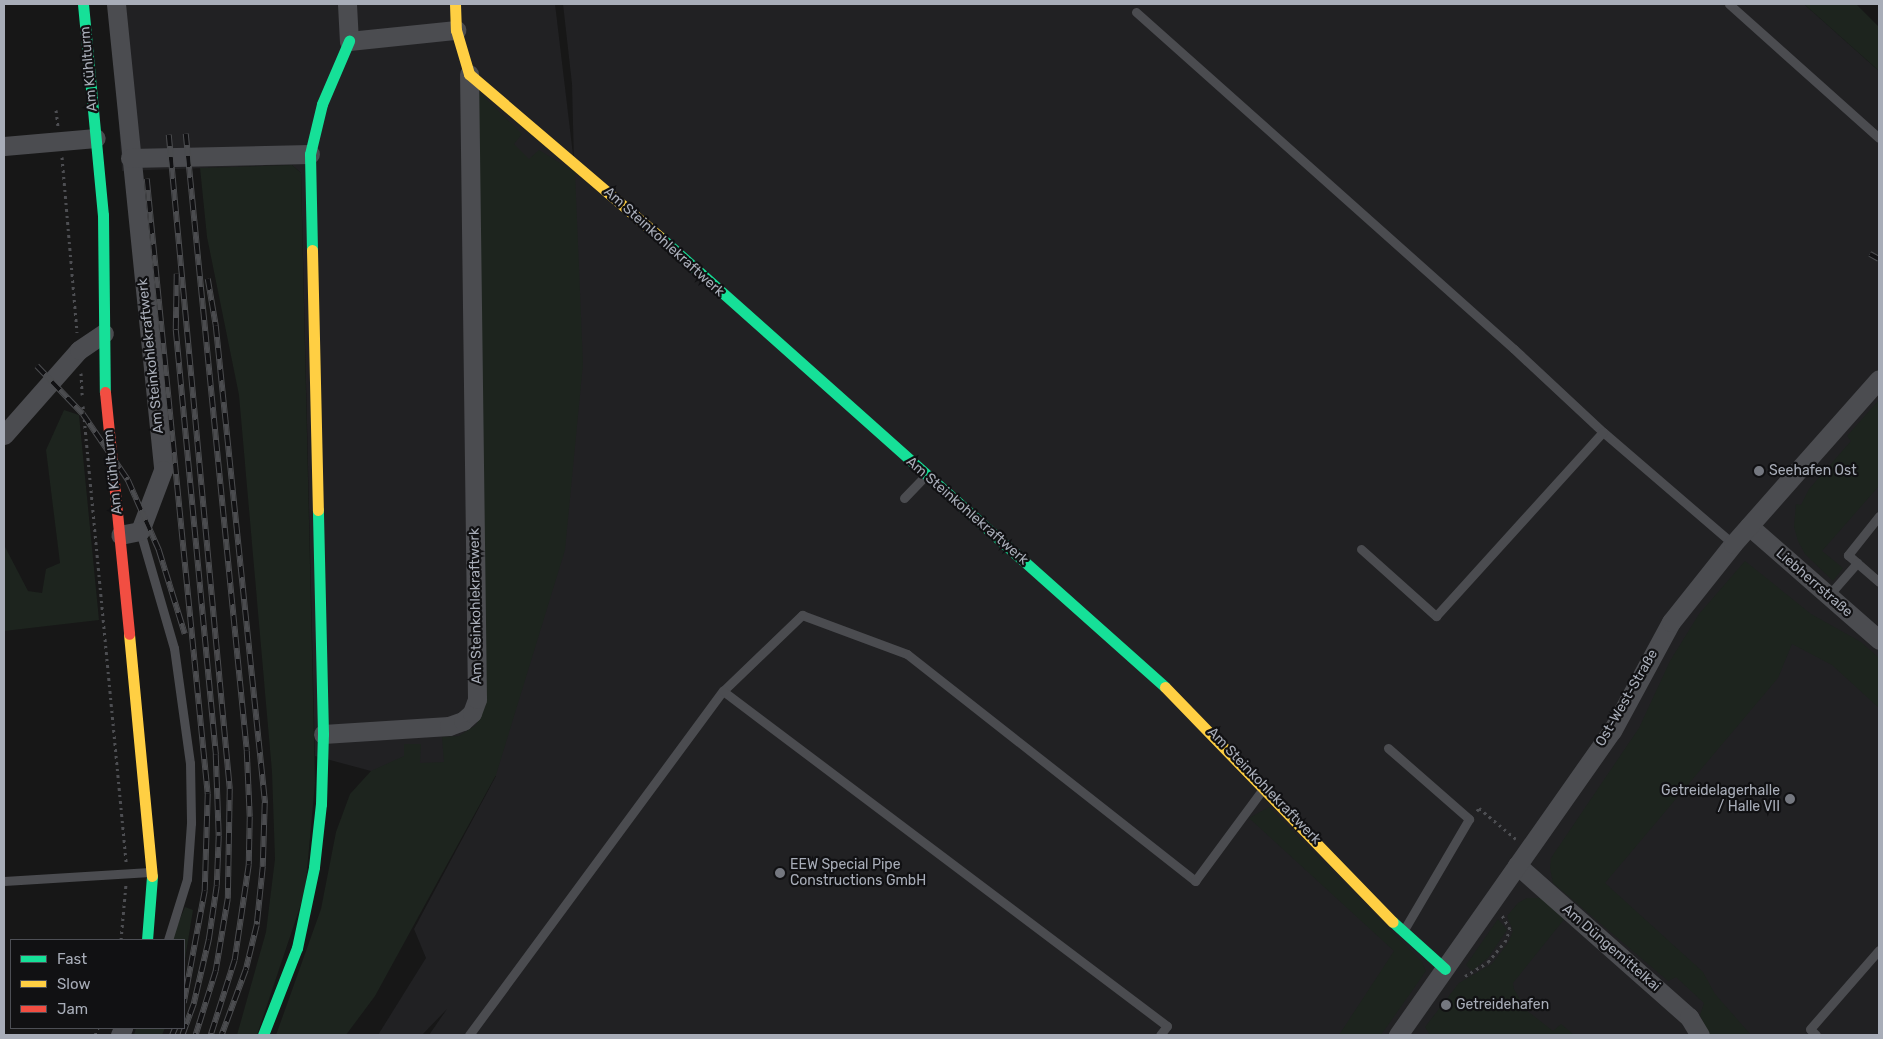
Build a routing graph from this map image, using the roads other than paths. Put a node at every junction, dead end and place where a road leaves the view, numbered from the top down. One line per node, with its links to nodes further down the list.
1 (83, 4): 10 (street, Am Kühlturm)
2 (116, 4): 14 (street, Am Steinkohlekraftwerk)
3 (347, 4): 8 (street)
4 (455, 4): 7 (street, Am Steinkohlekraftwerk)
5 (1729, 4): 11 (lane)
6 (1136, 12): 17 (lane)
7 (456, 30): 8 (street); 9 (street, Am Steinkohlekraftwerk)
8 (349, 41): 13 (street)
9 (469, 74): 19 (street, Am Steinkohlekraftwerk); 32 (street, Am Steinkohlekraftwerk)
10 (96, 138): 12 (street); 15 (street, Am Kühlturm)
11 (1879, 138)
12 (4, 146)
13 (310, 154): 14 (street); 32 (street)
14 (130, 158): 23 (street, Am Steinkohlekraftwerk)
15 (104, 334): 18 (street); 24 (street, Am Kühlturm)
16 (1879, 379): 22 (street, Ost-West-Straße)
17 (1603, 432): 25 (lane); 26 (lane)
18 (4, 434)
19 (926, 475): 20 (lane); 34 (street, Am Steinkohlekraftwerk)
20 (904, 498)
21 (1879, 516): 27 (lane)
22 (1750, 526): 25 (street, Ost-West-Straße); 29 (street, Liebherrstraße)
23 (140, 530): 24 (street); 40 (lane)
24 (120, 535): 36 (street, Am Kühlturm)
25 (1733, 544): 35 (street, Ost-West-Straße)
26 (1361, 549)
27 (1857, 563): 28 (lane); 29 (lane)
28 (1879, 582)
29 (1829, 595): 30 (street, Liebherrstraße)
30 (1879, 640)
31 (724, 692): 34 (lane); 45 (lane); 46 (lane)
32 (323, 734): 44 (street)
33 (1388, 748): 38 (lane)
34 (1265, 787): 38 (street, Am Steinkohlekraftwerk)
35 (1516, 865): 42 (street, Ost-West-Straße); 47 (street, Am Düngemittelkai)
36 (152, 872): 37 (lane); 39 (street, Am Kühlturm)
37 (4, 881)
38 (1403, 933): 42 (street, Am Steinkohlekraftwerk)
39 (147, 939)
40 (168, 939)
41 (1879, 950): 48 (lane)
42 (1445, 969): 43 (street, Ost-West-Straße)
43 (1408, 1032)
44 (264, 1035)
45 (469, 1035)
46 (1160, 1035)
47 (1700, 1035)
48 (1816, 1035)

